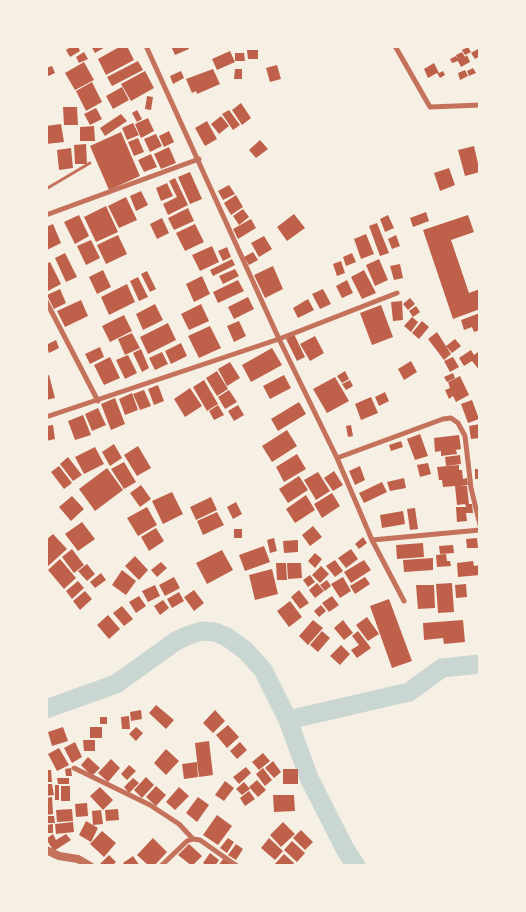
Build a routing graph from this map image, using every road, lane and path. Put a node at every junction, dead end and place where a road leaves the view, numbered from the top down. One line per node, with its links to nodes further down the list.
1 (146, 46): 4 (street)
2 (395, 46): 3 (street)
3 (480, 105)
4 (199, 159): 7 (street); 10 (street)
5 (90, 163): 6 (lane)
6 (46, 189)
7 (46, 215)
8 (397, 293): 10 (street)
9 (46, 300): 11 (street)
10 (279, 339): 11 (street); 13 (street)
11 (98, 401): 12 (street)
12 (46, 417)
13 (338, 458): 14 (street); 16 (street)
14 (480, 525)
15 (480, 530): 16 (street)
16 (372, 540): 17 (street)
17 (404, 601)
18 (74, 768): 19 (street)
19 (193, 839): 22 (street); 23 (street)
20 (46, 850): 21 (street)
21 (90, 866)
22 (161, 866)
23 (237, 866)

